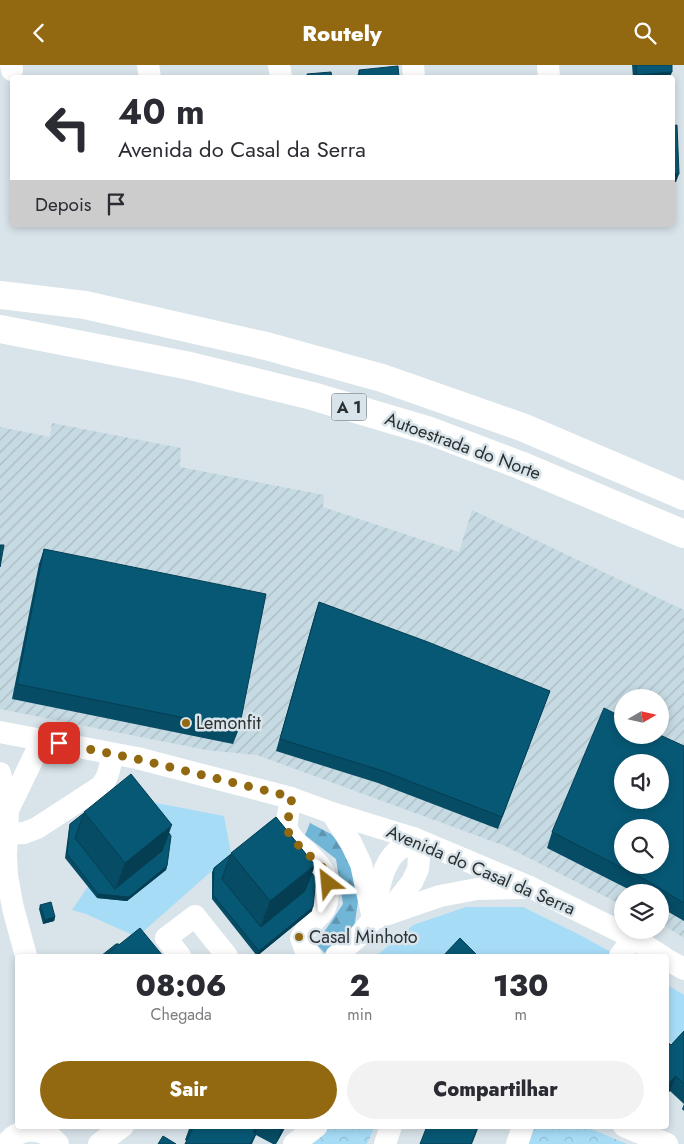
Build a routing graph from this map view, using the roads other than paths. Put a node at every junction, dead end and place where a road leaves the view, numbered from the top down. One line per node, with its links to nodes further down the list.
1 (0, 295): 3 (highway, Autoestrada do Norte / A 1)
2 (0, 329): 4 (highway, Autoestrada do Norte / A 1)
3 (684, 496)
4 (684, 534)
5 (0, 732): 6 (street, Avenida do Casal da Serra)
6 (42, 740): 7 (street, Avenida do Casal da Serra); 10 (street)
7 (112, 754): 9 (street, Avenida do Casal da Serra); 12 (street)
8 (0, 773): 10 (street)
9 (292, 797): 11 (street, Avenida do Casal da Serra); 24 (street)
10 (8, 810): 12 (street)
11 (332, 813): 13 (street, Avenida do Casal da Serra); 16 (street)
12 (6, 833): 14 (street)
13 (413, 838): 15 (street, Avenida do Casal da Serra); 16 (street); 16 (street)
14 (3, 876): 21 (street)
15 (532, 888): 16 (street); 17 (street, Avenida do Casal da Serra)
16 (373, 919): 20 (street)
17 (614, 929)
18 (632, 939): 25 (street)
19 (634, 939): 26 (street, Avenida do Casal da Serra)
20 (345, 953)
21 (25, 954)
22 (178, 954): 23 (street)
23 (226, 954)
24 (309, 954)
25 (621, 954)
26 (657, 954)
27 (27, 1129): 33 (street); 34 (street)
28 (119, 1129): 35 (street)
29 (312, 1129): 36 (street)
30 (390, 1129): 37 (street)
31 (522, 1129): 38 (street)
32 (631, 1129): 39 (street)
33 (6, 1144)
34 (58, 1144)
35 (99, 1144)
36 (294, 1144)
37 (385, 1144)
38 (517, 1144)
39 (667, 1144)

